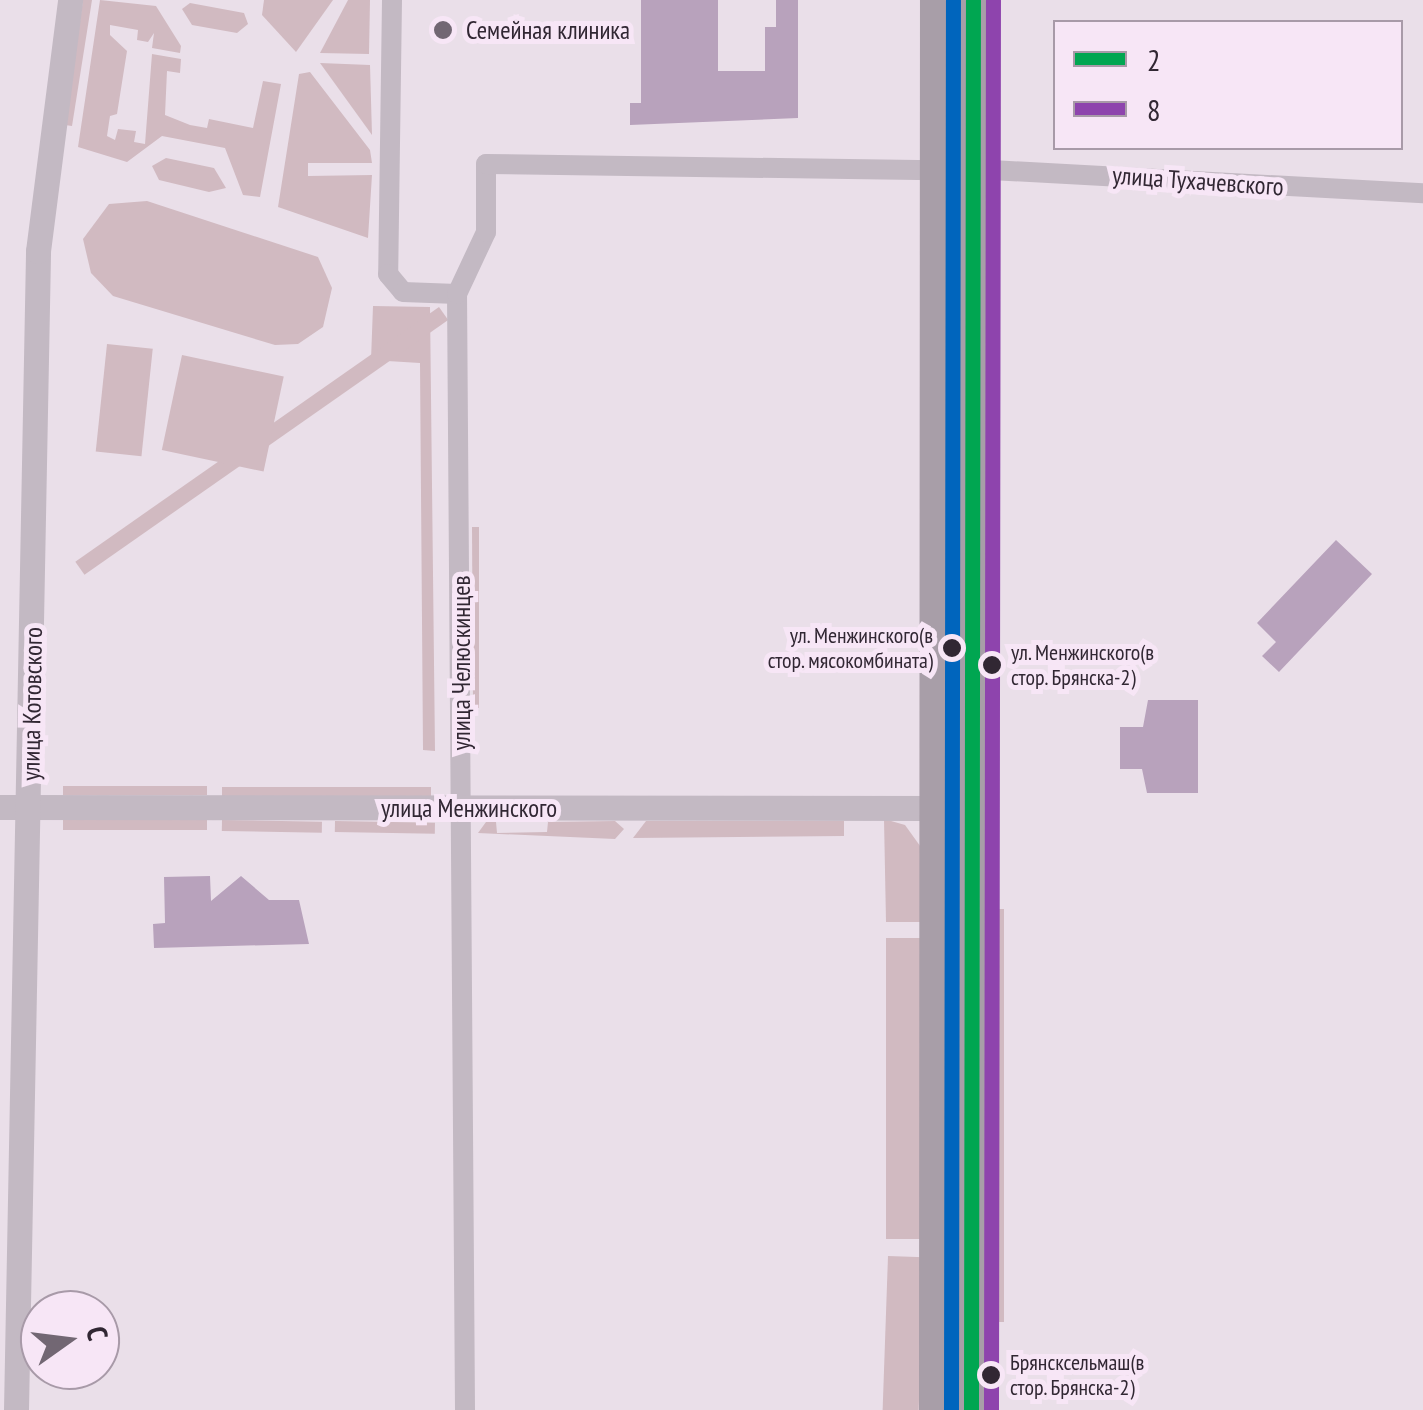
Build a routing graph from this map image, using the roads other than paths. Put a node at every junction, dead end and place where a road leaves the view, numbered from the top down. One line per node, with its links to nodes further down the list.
1 (70, 0): 10 (street, улица Котовского)
2 (392, 0): 8 (street)
3 (936, 0): 5 (main road)
4 (973, 0): 6 (main road)
5 (936, 170): 6 (main road); 8 (street, улица Челюскинцев); 12 (main road)
6 (973, 170): 7 (street, улица Тухачевского); 12 (main road)
7 (1423, 193)
8 (457, 294): 11 (street, улица Челюскинцев)
9 (0, 807): 10 (street, улица Менжинского)
10 (31, 807): 11 (street, улица Менжинского); 13 (street, улица Котовского)
11 (462, 808): 12 (street, улица Менжинского); 14 (street, улица Челюскинцев)
12 (953, 808): 15 (main road); 16 (main road)
13 (16, 1410)
14 (465, 1410)
15 (935, 1410)
16 (971, 1410)

